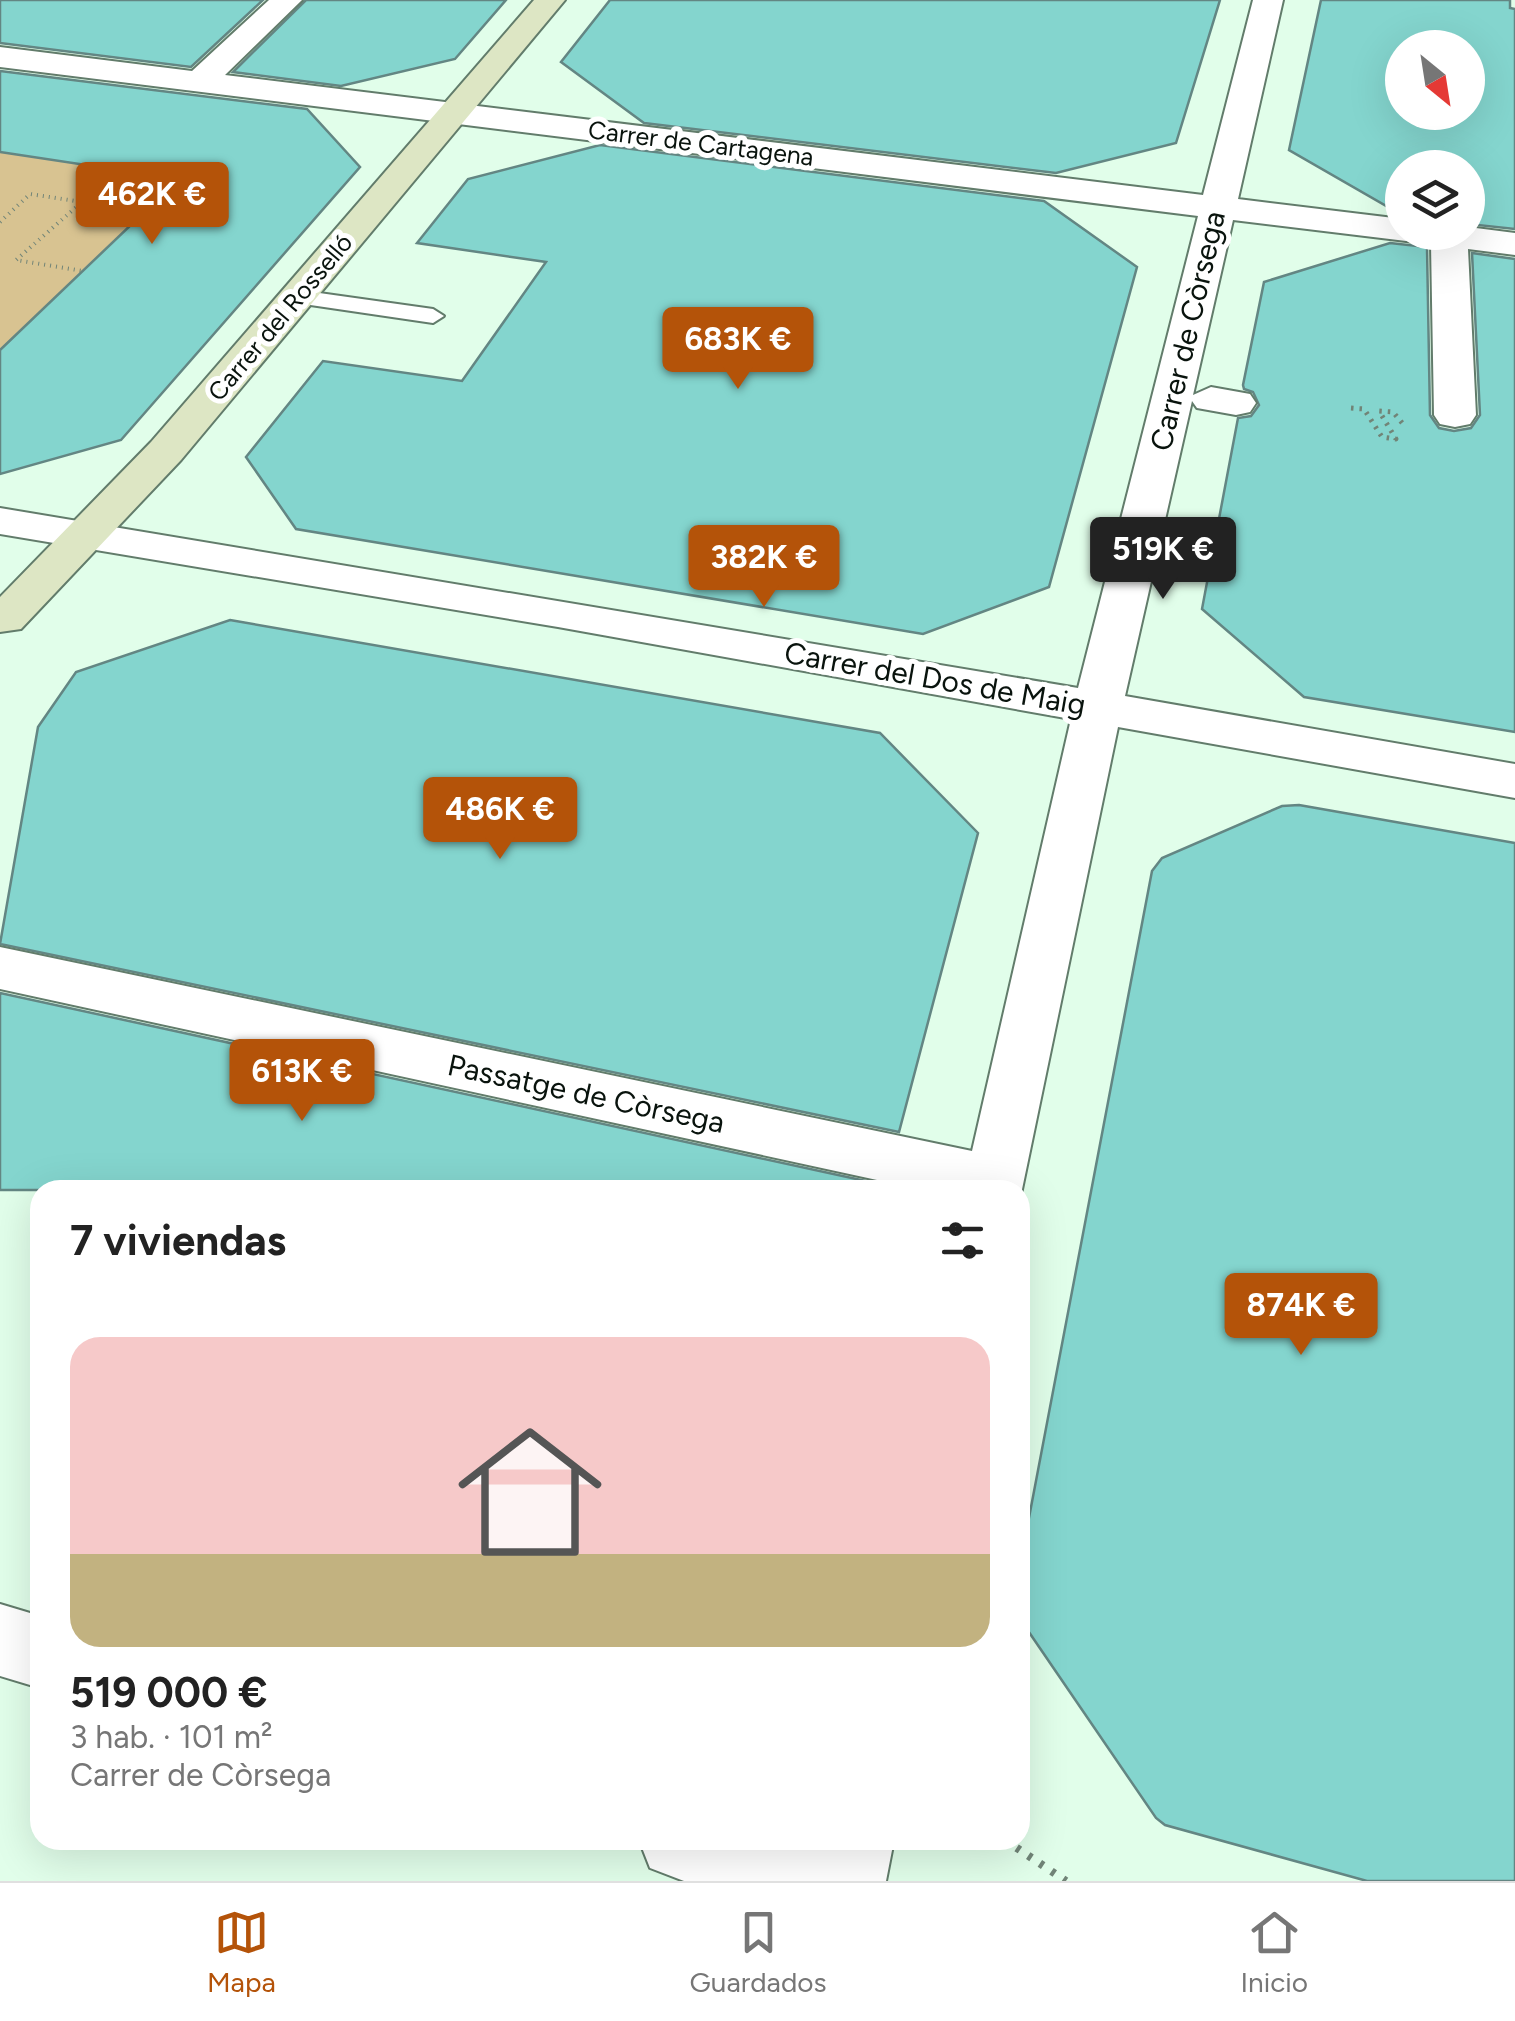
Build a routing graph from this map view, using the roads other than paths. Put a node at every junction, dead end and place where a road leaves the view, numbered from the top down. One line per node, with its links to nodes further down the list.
1 (550, 0): 7 (main road, Carrer del Rosselló)
2 (1268, 0): 8 (street, Carrer de Còrsega)
3 (280, 6): 4 (street); 6 (street)
4 (239, 8)
5 (0, 56): 6 (street, Carrer de Cartagena)
6 (200, 81): 7 (street, Carrer de Cartagena)
7 (453, 112): 8 (street, Carrer de Cartagena); 13 (main road, Carrer del Rosselló)
8 (1217, 206): 9 (street, Carrer de Cartagena); 19 (street, Carrer de Còrsega)
9 (1385, 228)
10 (1485, 240): 11 (street)
11 (1515, 244)
12 (1437, 250): 15 (street)
13 (298, 297): 14 (lane); 17 (main road, Carrer del Rosselló)
14 (433, 316)
15 (1455, 415)
16 (0, 521): 17 (street, Carrer del Dos de Maig)
17 (88, 534): 18 (main road, Carrer del Rosselló); 19 (street, Carrer del Dos de Maig)
18 (2, 622)
19 (1098, 706): 20 (street, Carrer del Dos de Maig); 23 (street, Carrer de Còrsega)
20 (1515, 781)
21 (0, 968): 22 (street, Passatge de Còrsega)
22 (968, 1180)
23 (996, 1180)
24 (0, 1640): 25 (street)
25 (30, 1649)
26 (714, 1850): 28 (street)
27 (853, 1850): 29 (street)
28 (826, 1881)
29 (846, 1881)

